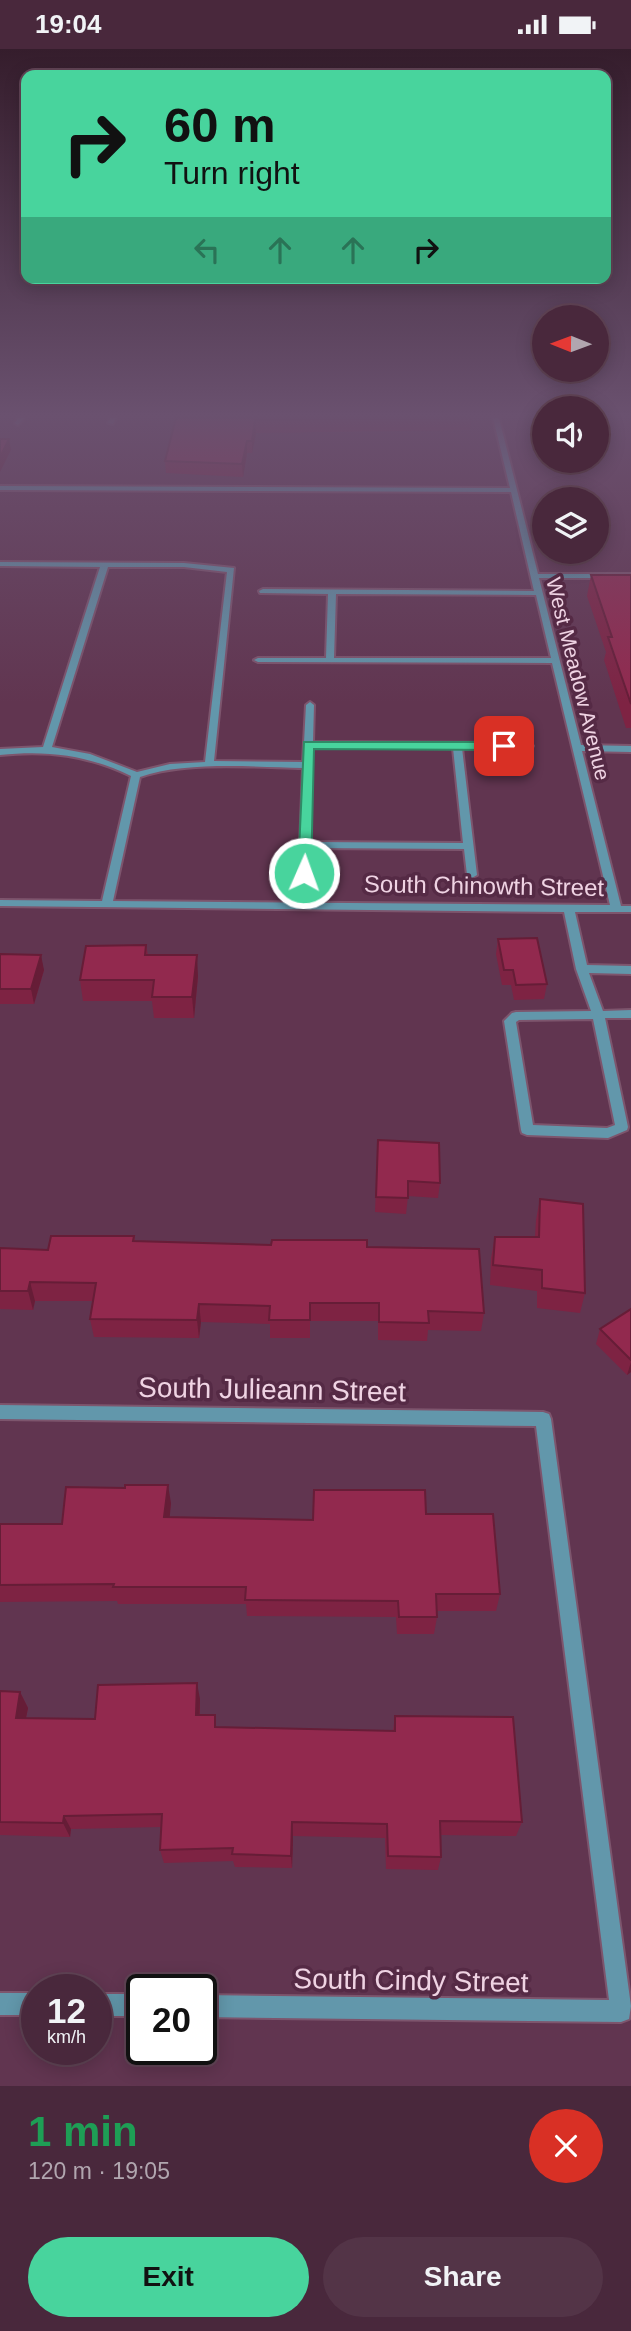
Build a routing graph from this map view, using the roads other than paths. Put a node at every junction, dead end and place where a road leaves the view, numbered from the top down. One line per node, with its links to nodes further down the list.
1 (519, 513): 4 (street, West Meadow Avenue)
2 (0, 564): 3 (street)
3 (105, 564): 16 (street); 20 (street)
4 (535, 576): 5 (street); 8 (street, West Meadow Avenue)
5 (631, 576)
6 (263, 591): 7 (lane)
7 (332, 592): 8 (lane); 10 (street)
8 (539, 593): 11 (street, West Meadow Avenue)
9 (258, 660): 10 (street)
10 (330, 660): 11 (street)
11 (556, 661): 17 (street, West Meadow Avenue)
12 (310, 705): 13 (street)
13 (308, 745): 14 (street); 21 (street)
14 (457, 746): 15 (street); 24 (street)
15 (527, 746)
16 (47, 748): 19 (street); 22 (street)
17 (578, 748): 18 (lane); 30 (street, West Meadow Avenue)
18 (631, 749)
19 (0, 752)
20 (209, 765): 21 (street); 22 (street)
21 (308, 765): 23 (street)
22 (136, 775): 28 (street)
23 (305, 845): 24 (lane); 25 (street)
24 (468, 846): 26 (street)
25 (304, 873)
26 (472, 875)
27 (0, 902): 28 (street, South Chinowth Street)
28 (107, 904): 29 (street, South Chinowth Street)
29 (569, 908): 30 (street, South Chinowth Street); 32 (street)
30 (616, 908): 31 (street, South Chinowth Street)
31 (631, 909)
32 (582, 969): 33 (street); 34 (street)
33 (631, 970)
34 (598, 1014): 34 (street); 35 (street)
35 (631, 1014)
36 (0, 1412): 40 (street, South Julieann Street)
37 (0, 2004): 38 (street)
38 (21, 2004)
39 (217, 2006): 40 (street, South Cindy Street)
40 (621, 2011)

